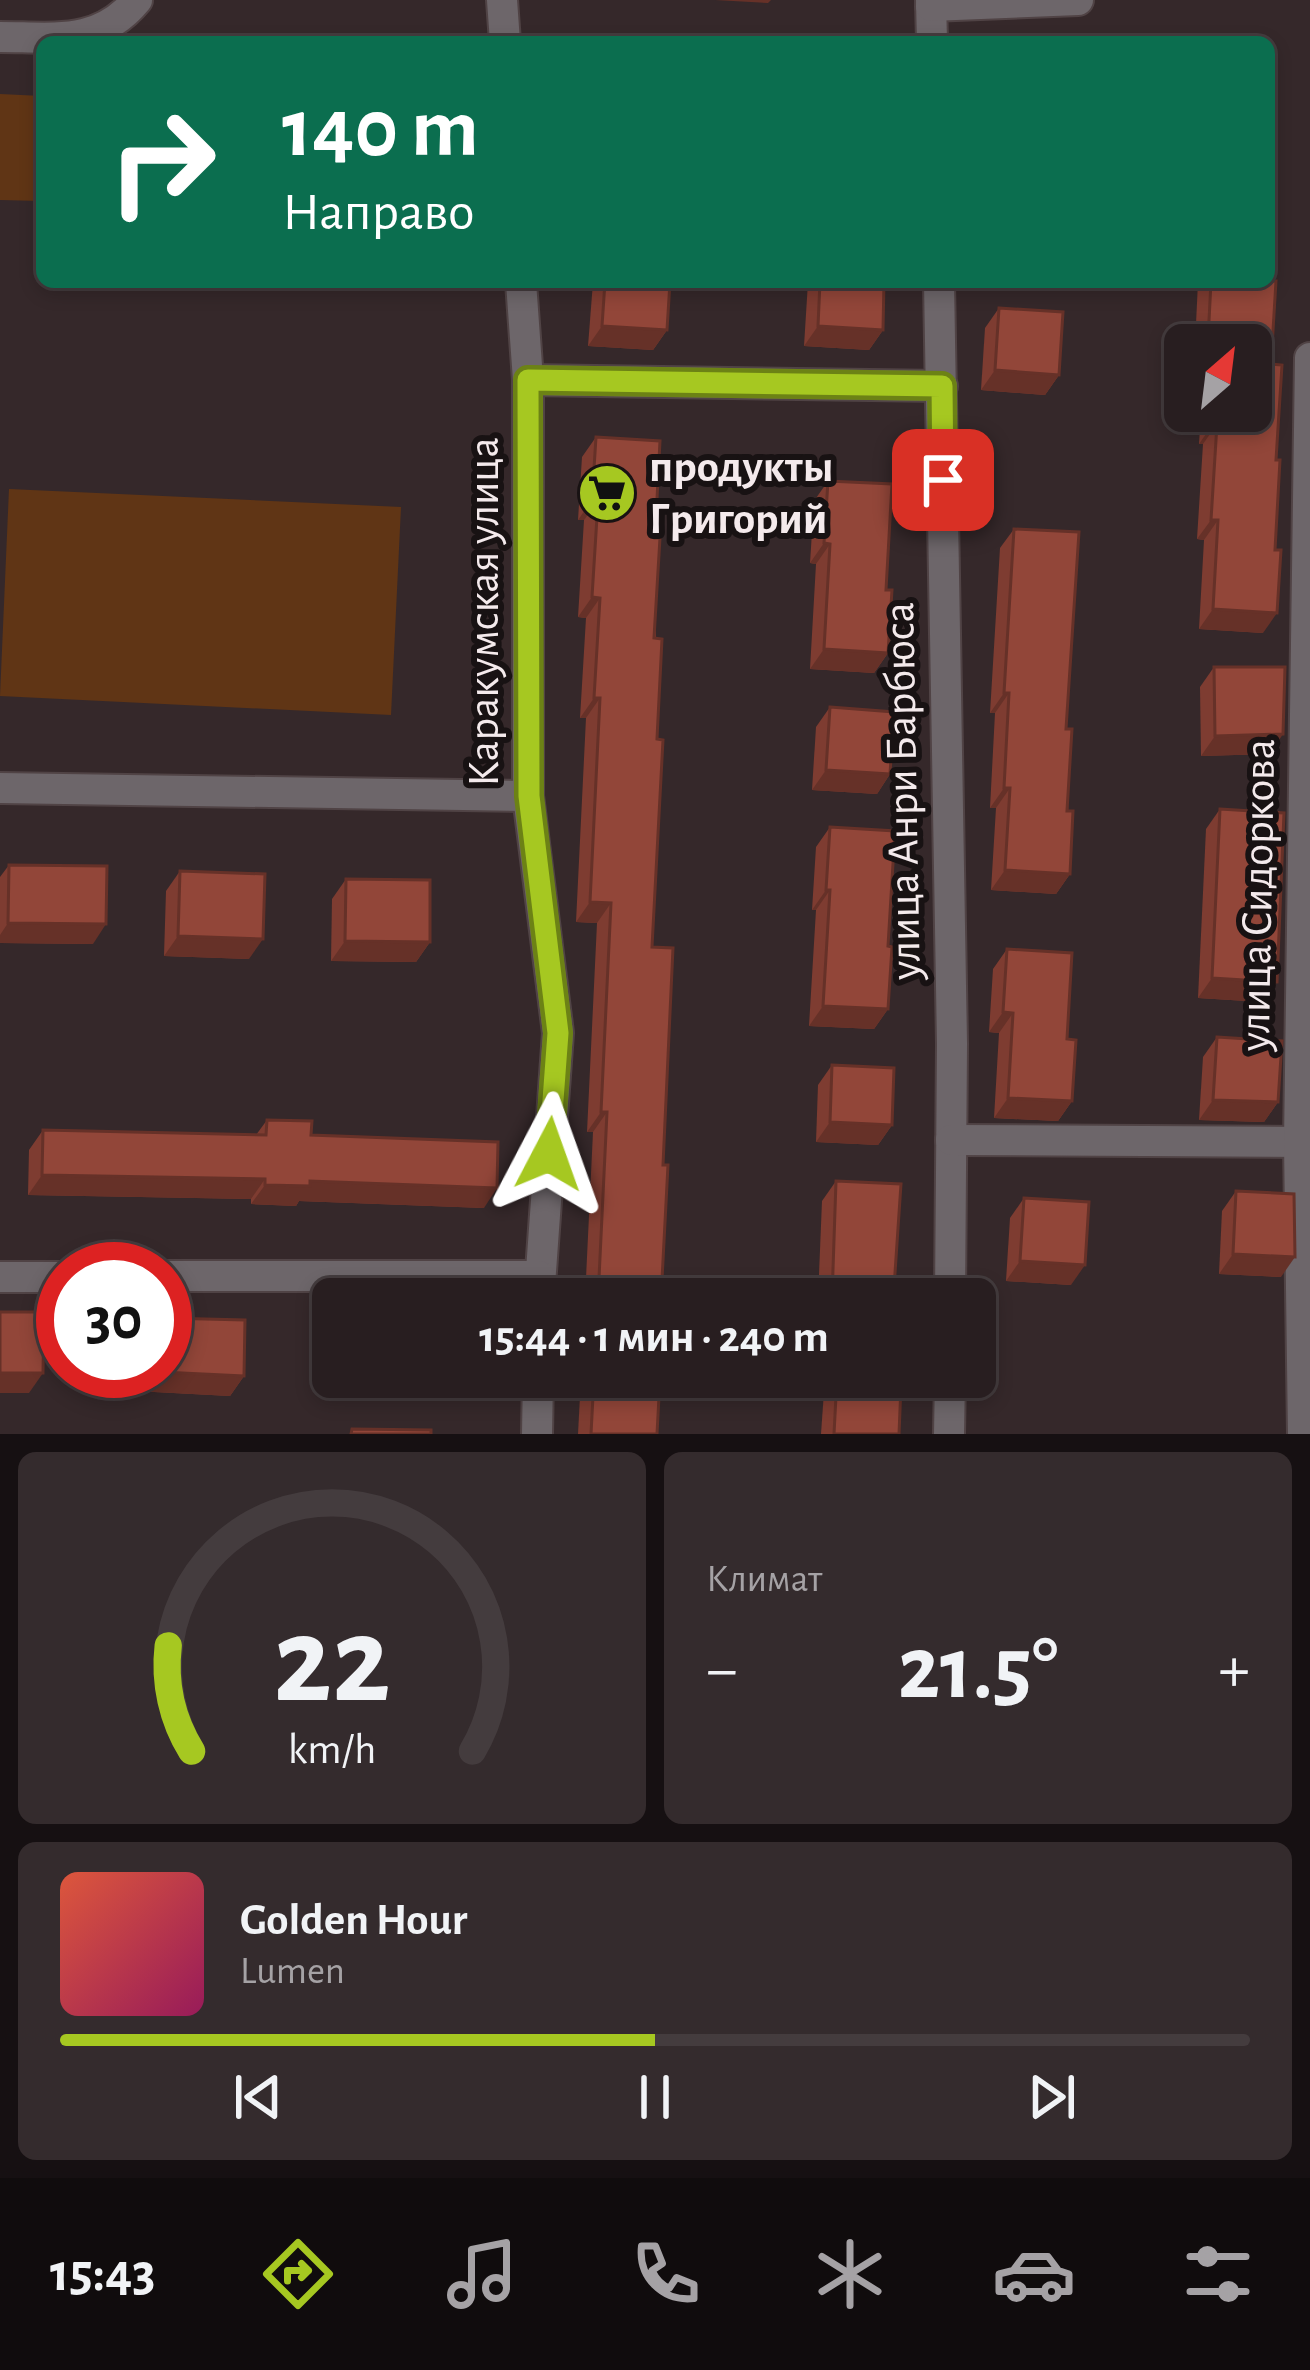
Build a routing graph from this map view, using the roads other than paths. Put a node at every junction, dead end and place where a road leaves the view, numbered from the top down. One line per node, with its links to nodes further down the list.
1 (137, 0): 5 (street)
2 (502, 0): 6 (street)
3 (1078, 0): 4 (street)
4 (931, 3): 7 (street)
5 (84, 36)
6 (505, 36)
7 (932, 36)
8 (0, 37): 9 (street)
9 (36, 37)
10 (521, 288): 13 (street, Каракумская улица)
11 (939, 288): 14 (street, улица Анри Барбюса)
12 (1310, 358): 18 (street, улица Сидоркова)
13 (528, 380): 14 (street); 16 (street, Каракумская улица)
14 (942, 386): 17 (street, улица Анри Барбюса)
15 (0, 788): 16 (street)
16 (529, 796): 22 (street, Каракумская улица)
17 (951, 1140): 18 (street); 23 (street, улица Анри Барбюса)
18 (1305, 1142): 29 (street, улица Сидоркова)
19 (36, 1276): 20 (street)
20 (0, 1277)
21 (192, 1277): 24 (street)
22 (540, 1278)
23 (950, 1278)
24 (312, 1280)
25 (538, 1398): 27 (street)
26 (950, 1398): 28 (street)
27 (537, 1434)
28 (950, 1434)
29 (1303, 1434)

